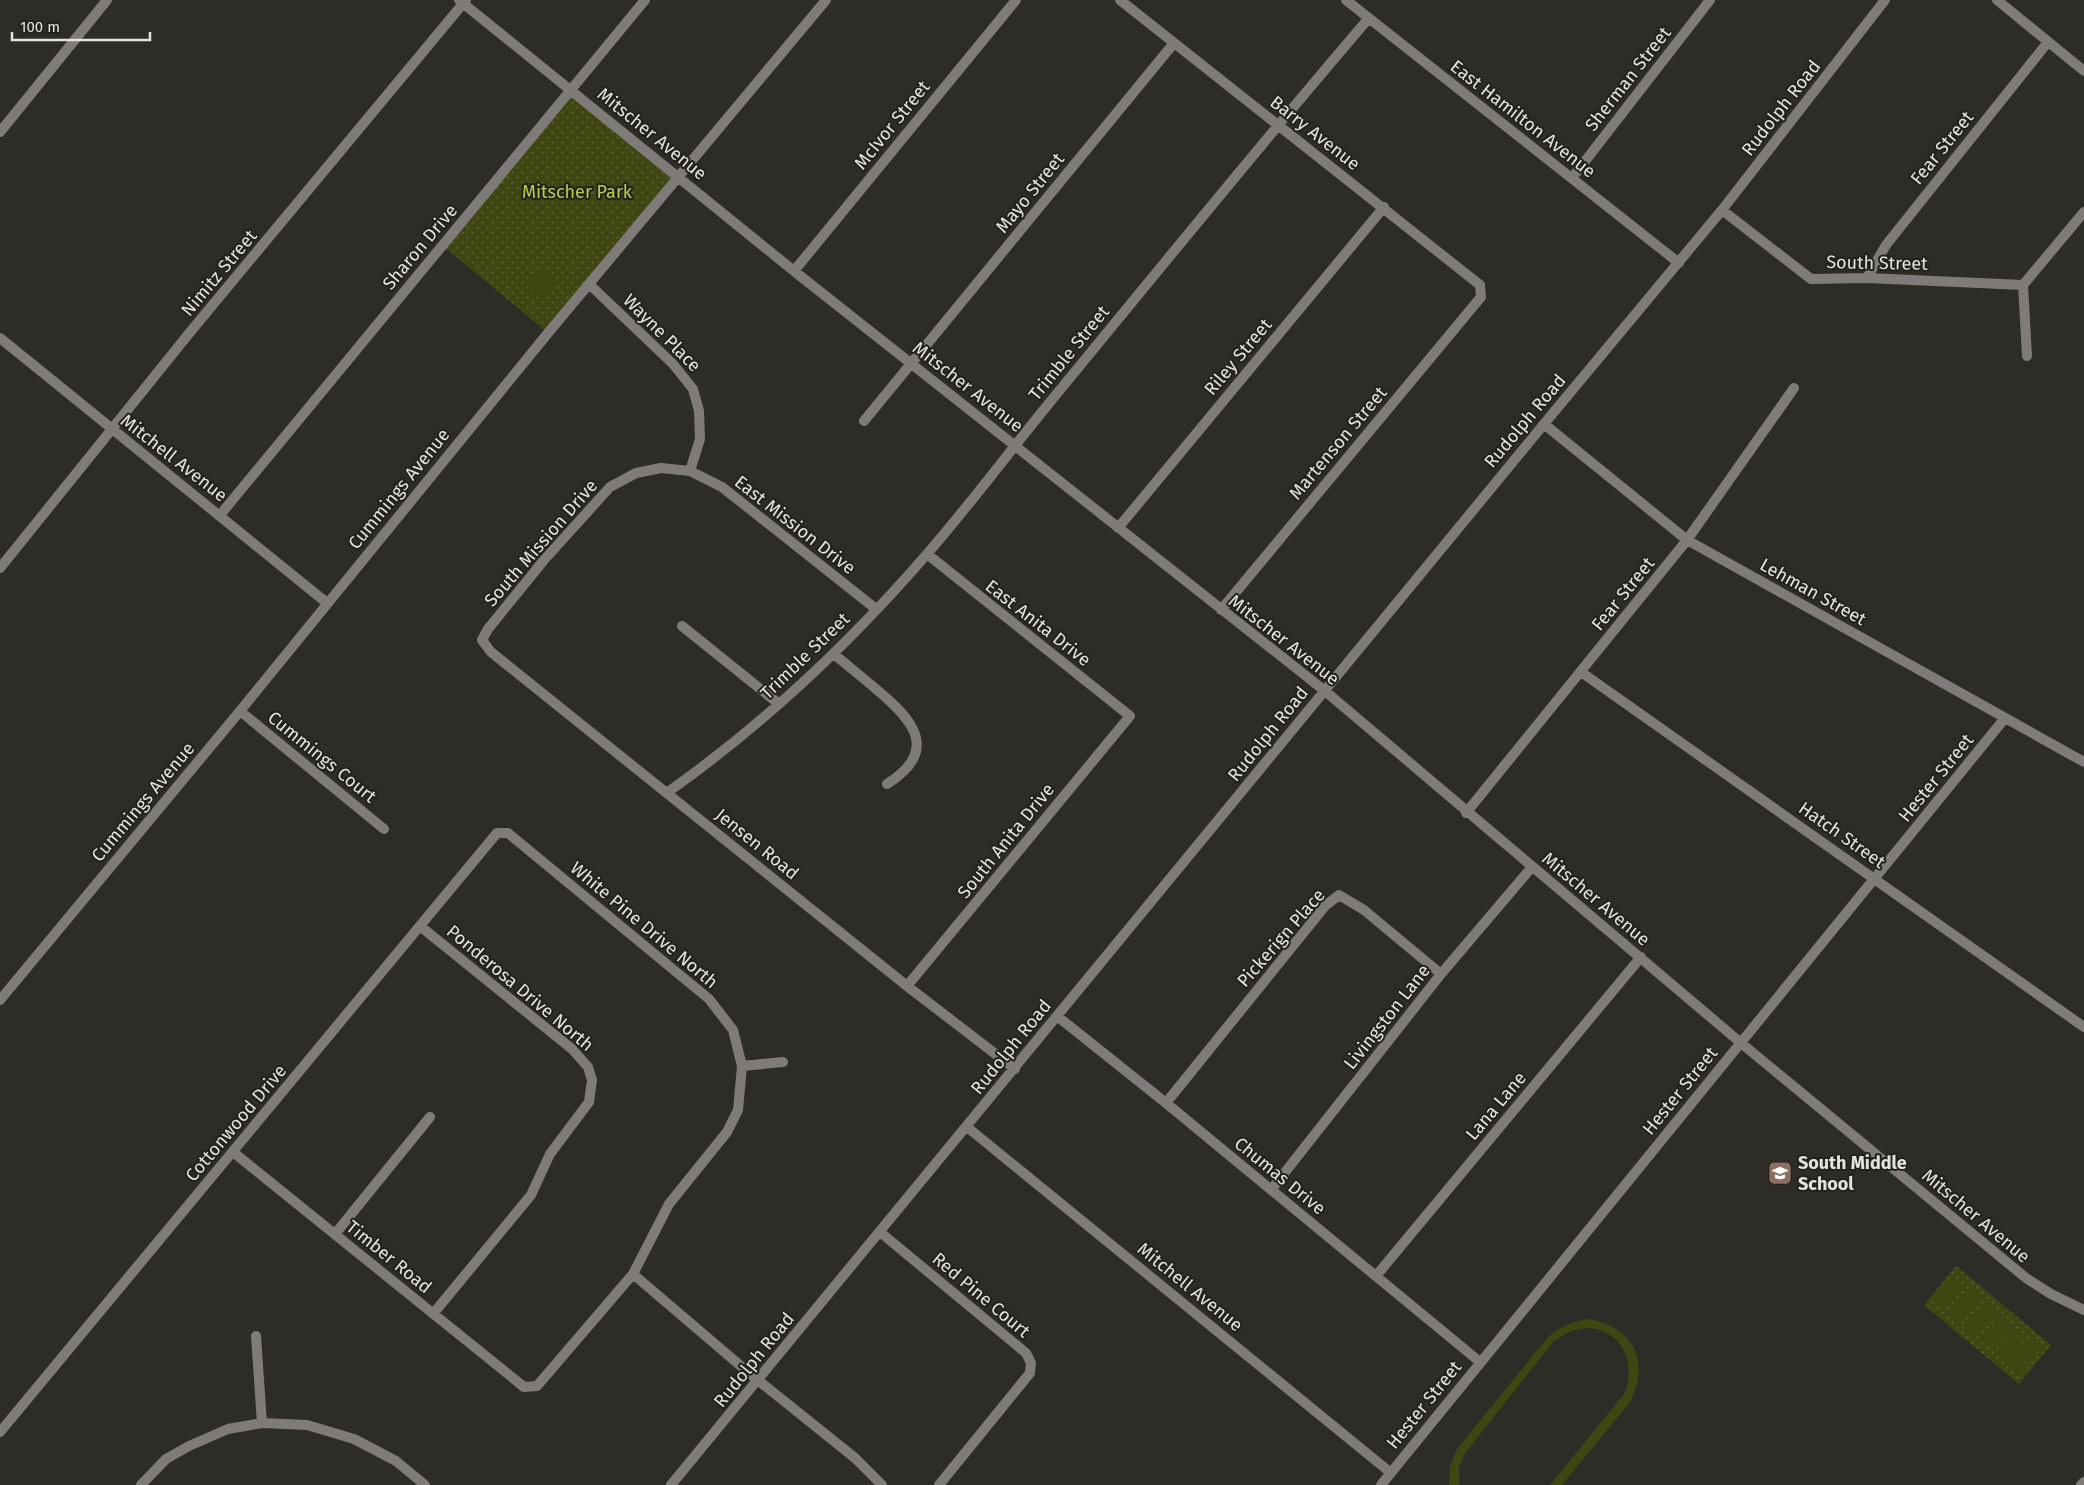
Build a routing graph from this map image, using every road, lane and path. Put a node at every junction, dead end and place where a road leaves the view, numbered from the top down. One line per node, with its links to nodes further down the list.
1 (107, 0): 17 (street)
2 (645, 0): 15 (street, Sharon Drive)
3 (826, 0): 18 (street, Cummings Avenue)
4 (1016, 0): 24 (street, McIvor Street)
5 (1120, 0): 13 (street, Barry Avenue)
6 (1346, 0): 11 (street, East Hamilton Avenue)
7 (1710, 0): 19 (street, Sherman Street)
8 (1885, 0): 21 (street, Rudolph Road)
9 (1997, 0): 12 (street)
10 (463, 1): 15 (street, Mitscher Avenue); 35 (street, Nimitz Street)
11 (1369, 18): 16 (street, Trimble Street); 19 (street, East Hamilton Avenue)
12 (2048, 42): 14 (street); 25 (street, Fear Street)
13 (1174, 43): 16 (street, Barry Avenue); 31 (street, Mayo Street)
14 (2084, 71)
15 (571, 91): 18 (street, Mitscher Avenue); 38 (street, Sharon Drive)
16 (1277, 125): 20 (street, Barry Avenue); 36 (street, Trimble Street)
17 (0, 132)
18 (679, 177): 24 (street, Mitscher Avenue); 26 (street, Cummings Avenue)
19 (1572, 178): 23 (street, East Hamilton Avenue)
20 (1384, 207): 28 (street, Barry Avenue); 39 (street, Riley Street)
21 (1722, 210): 23 (street, Rudolph Road); 25 (street, South Street)
22 (2084, 212): 27 (street)
23 (1679, 263): 34 (street, Rudolph Road)
24 (794, 271): 31 (street, Mitscher Avenue)
25 (1866, 278): 27 (street, South Street)
26 (589, 284): 37 (street, Wayne Place); 43 (street, Cummings Avenue)
27 (2024, 285): 30 (street)
28 (1481, 297): 45 (street, Martenson Street)
29 (0, 338): 35 (street, Mitchell Avenue)
30 (2027, 356)
31 (911, 363): 33 (street, Mayo Street); 36 (street, Mitscher Avenue)
32 (1794, 388): 40 (street, Fear Street)
33 (864, 421)
34 (1544, 424): 40 (street, Lehman Street); 50 (street, Rudolph Road)
35 (112, 430): 38 (street, Mitchell Avenue); 42 (street, Nimitz Street)
36 (1015, 445): 39 (street, Mitscher Avenue); 41 (street, Trimble Street)
37 (690, 471): 44 (street, East Mission Drive); 47 (street, South Mission Drive)
38 (220, 516): 43 (street, Mitchell Avenue)
39 (1118, 528): 45 (street, Mitscher Avenue)
40 (1687, 540): 49 (street, Fear Street); 54 (street, Lehman Street)
41 (927, 554): 44 (street, Trimble Street); 53 (street, East Anita Drive)
42 (0, 568)
43 (327, 603): 52 (street, Cummings Avenue)
44 (876, 609): 48 (street, Trimble Street)
45 (1221, 610): 50 (street, Mitscher Avenue)
46 (682, 626): 51 (street)
47 (482, 640): 57 (street, Jensen Road)
48 (834, 654): 51 (street, Trimble Street); 56 (street)
49 (1581, 672): 58 (street, Fear Street); 62 (street, Hatch Street)
50 (1325, 691): 58 (street, Mitscher Avenue); 68 (street, Rudolph Road)
51 (779, 704): 57 (street, Trimble Street)
52 (240, 711): 59 (street, Cummings Court); 67 (street, Cummings Avenue)
53 (1130, 716): 66 (street, South Anita Drive)
54 (2004, 718): 55 (street, Lehman Street); 62 (street, Hester Street)
55 (2084, 762)
56 (887, 784)
57 (668, 792): 66 (street, Jensen Road)
58 (1466, 813): 61 (street, Mitscher Avenue)
59 (384, 828)
60 (497, 833): 63 (street, Cottonwood Drive); 72 (street, White Pine Drive North)
61 (1532, 867): 64 (street, Mitscher Avenue); 65 (street, Livingston Lane)
62 (1876, 878): 69 (street, Hatch Street); 70 (street, Hester Street)
63 (420, 926): 77 (street, Cottonwood Drive); 84 (street, Ponderosa Drive North)
64 (1641, 957): 70 (street, Mitscher Avenue); 82 (street, Lana Lane)
65 (1442, 974): 74 (street, Pickerign Place); 78 (street, Livingston Lane)
66 (907, 986): 73 (street, Jensen Road)
67 (0, 1000)
68 (1057, 1016): 73 (street, Rudolph Road); 74 (street, Chumas Drive)
69 (2084, 1027)
70 (1741, 1043): 83 (street, Mitscher Avenue); 86 (street, Hester Street)
71 (783, 1062): 72 (street)
72 (742, 1066): 81 (street, White Pine Drive North)
73 (1015, 1068): 76 (street, Rudolph Road)
74 (1166, 1103): 78 (street, Chumas Drive)
75 (430, 1117): 80 (street)
76 (968, 1127): 79 (street, Rudolph Road); 91 (street, Mitchell Avenue)
77 (234, 1152): 80 (street, Timber Road); 90 (street, Cottonwood Drive)
78 (1271, 1190): 82 (street, Chumas Drive)
79 (880, 1232): 87 (street, Rudolph Road); 97 (street, Red Pine Court)
80 (335, 1234): 84 (street, Timber Road)
81 (633, 1274): 87 (street); 88 (street, White Pine Drive North)
82 (1376, 1276): 86 (street, Chumas Drive)
83 (2084, 1310)
84 (433, 1314): 88 (street, Timber Road)
85 (256, 1336): 89 (street)
86 (1480, 1362): 91 (street, Hester Street)
87 (758, 1380): 95 (street, Rudolph Road); 96 (street)
88 (524, 1387)
89 (262, 1423): 93 (street); 94 (street)
90 (0, 1432)
91 (1391, 1473): 98 (street, Hester Street)
92 (2084, 1482): 99 (street)
93 (141, 1485)
94 (425, 1485)
95 (671, 1485)
96 (882, 1485)
97 (939, 1485)
98 (1381, 1485)
99 (2082, 1485)

